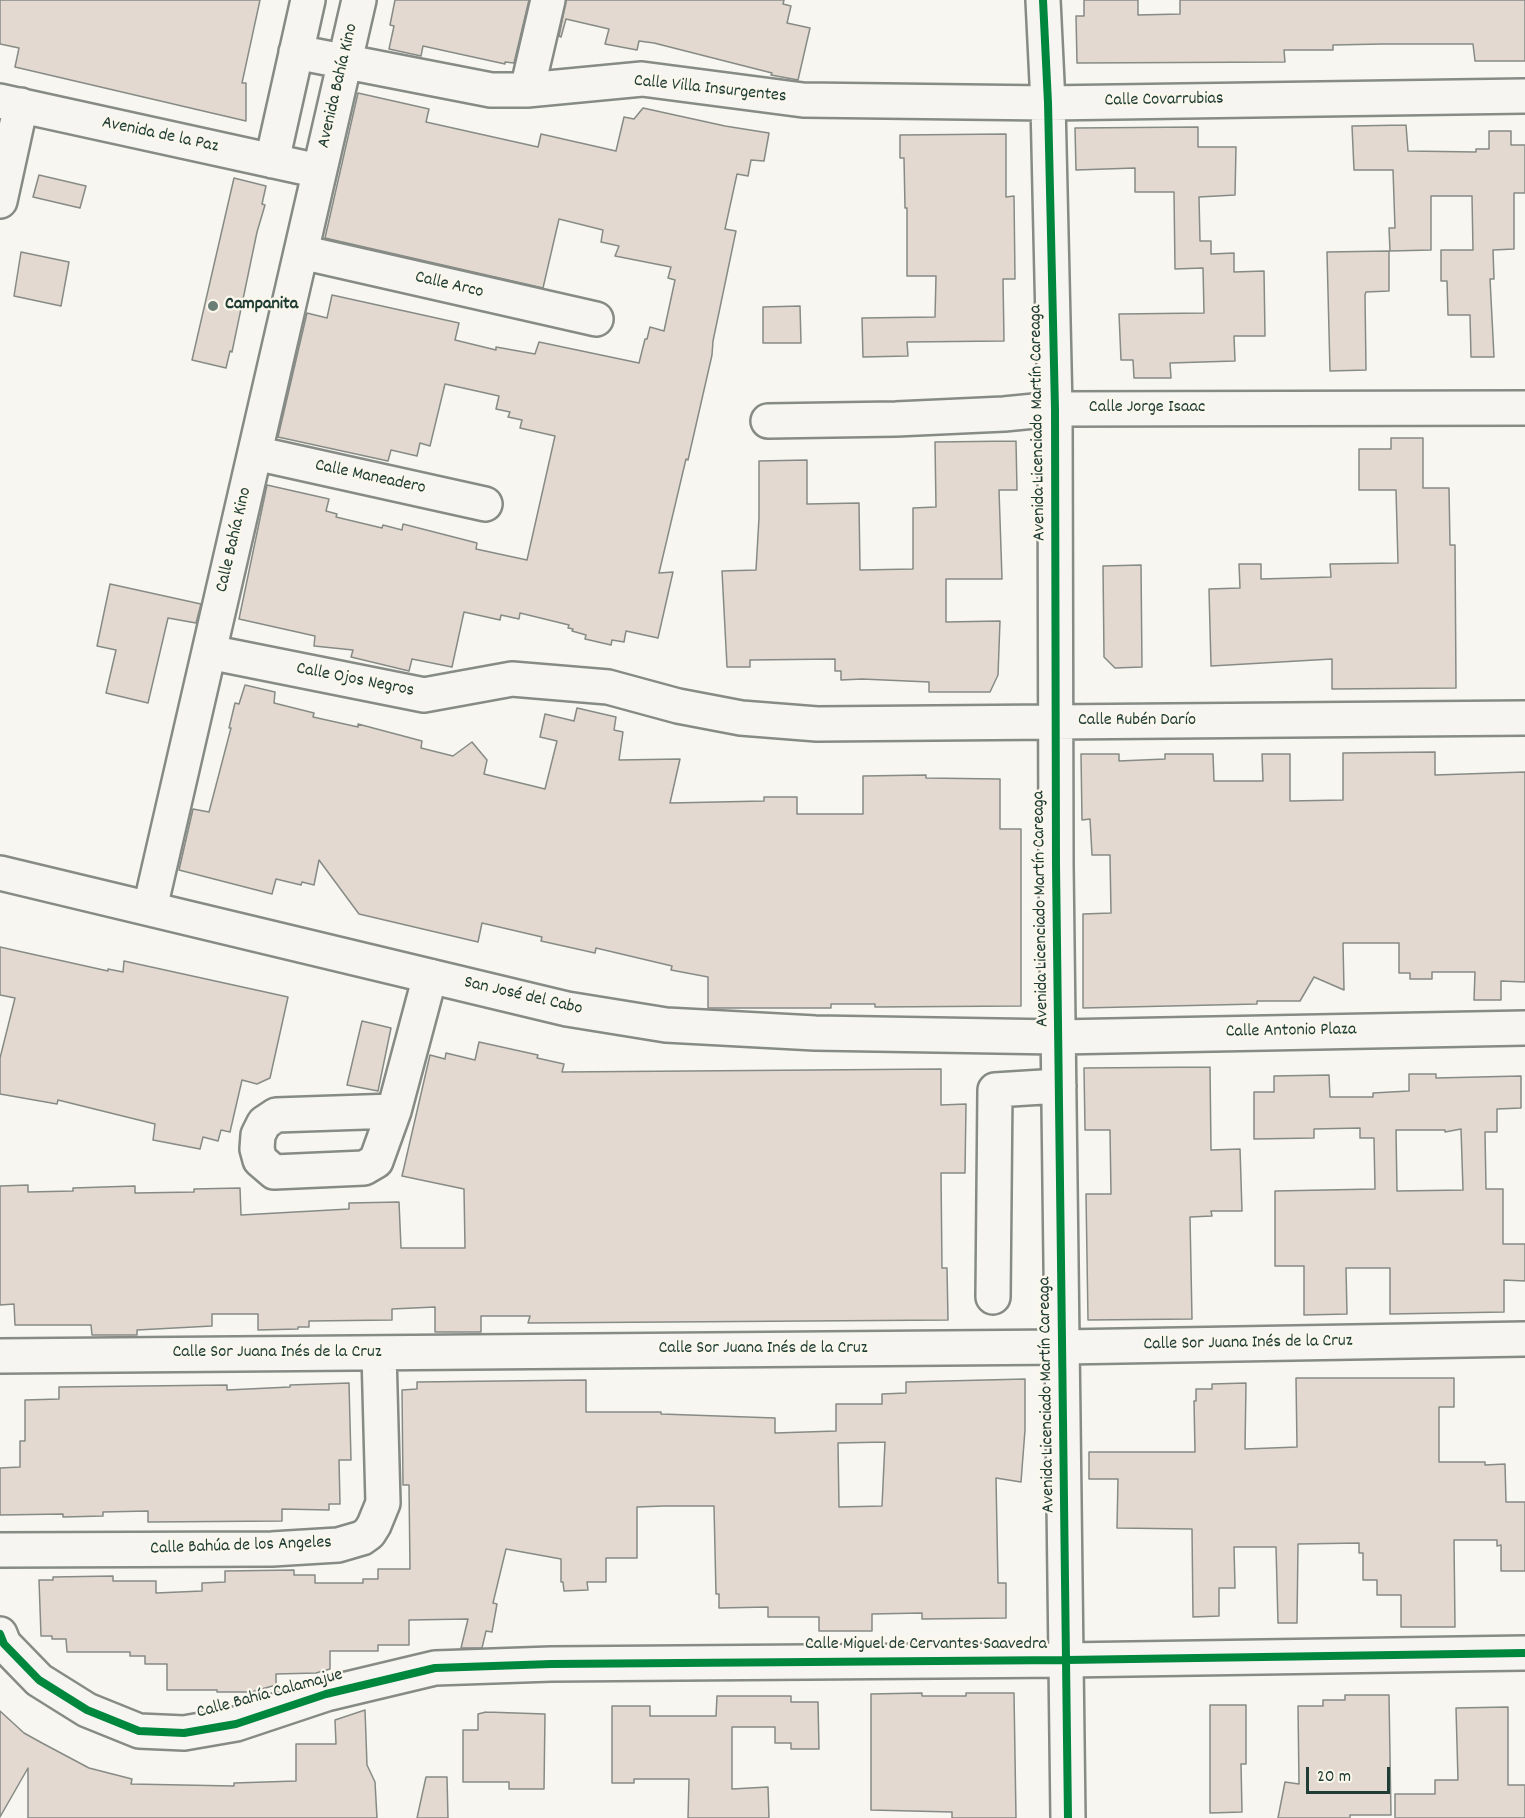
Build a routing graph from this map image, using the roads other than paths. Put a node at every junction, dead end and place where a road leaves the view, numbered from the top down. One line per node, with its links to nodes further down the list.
1 (308, 0): 5 (street)
2 (359, 0): 6 (street, Avenida Bahía Kino)
3 (548, 0): 7 (street)
4 (1043, 0): 11 (street, Avenida Licenciado Martín Careaga)
5 (296, 52): 6 (street, Calle Villa Insurgentes); 12 (street)
6 (345, 63): 7 (street, Calle Villa Insurgentes); 13 (street, Avenida Bahía Kino)
7 (527, 90): 9 (street, Calle Villa Insurgentes)
8 (1525, 96): 11 (street, Calle Covarrubias)
9 (803, 100): 11 (street, Calle Covarrubias)
10 (10, 103): 12 (street, Avenida de la Paz); 14 (street)
11 (1048, 103): 18 (street, Avenida Licenciado Martín Careaga)
12 (272, 161): 13 (street, Avenida de la Paz)
13 (319, 171): 15 (street, Calle Bahía Kino)
14 (0, 201)
15 (301, 252): 16 (street, Calle Arco); 20 (street, Calle Bahía Kino)
16 (596, 319)
17 (1525, 408): 18 (street, Calle Jorge Isaac)
18 (1055, 409): 19 (street, Calle Jorge Isaac); 25 (street, Avenida Licenciado Martín Careaga)
19 (768, 421)
20 (255, 453): 21 (street, Calle Maneadero); 22 (street, Calle Bahía Kino)
21 (485, 504)
22 (209, 652): 23 (street, Calle Ojos Negros); 27 (street, Calle Bahía Kino)
23 (678, 706): 25 (street, Calle Rubén Darío)
24 (1525, 718): 25 (street, Calle Rubén Darío)
25 (1055, 723): 30 (street, Avenida Licenciado Martín Careaga)
26 (0, 873): 27 (street, San José del Cabo)
27 (150, 908): 28 (street, San José del Cabo)
28 (430, 976): 30 (street, San José del Cabo); 32 (street)
29 (1525, 1028): 30 (street, Calle Antonio Plaza)
30 (1058, 1037): 31 (street, Avenida Licenciado Martín Careaga)
31 (1059, 1086): 33 (street); 35 (street, Avenida Licenciado Martín Careaga)
32 (394, 1111)
33 (993, 1297)
34 (1525, 1339): 35 (street, Calle Sor Juana Inés de la Cruz)
35 (1063, 1347): 36 (street, Calle Sor Juana Inés de la Cruz); 41 (street, Avenida Licenciado Martín Careaga)
36 (379, 1353): 37 (street, Calle Sor Juana Inés de la Cruz); 38 (street, Calle Bahúa de los Angeles)
37 (0, 1356)
38 (0, 1550)
39 (0, 1634): 42 (street, Calle Bahía Calamajue)
40 (1525, 1653): 41 (street, Calle Miguel de Cervantes Saavedra)
41 (1066, 1660): 42 (street, Calle Miguel de Cervantes Saavedra); 43 (street, Avenida Licenciado Martín Careaga)
42 (435, 1668)
43 (1068, 1818)

